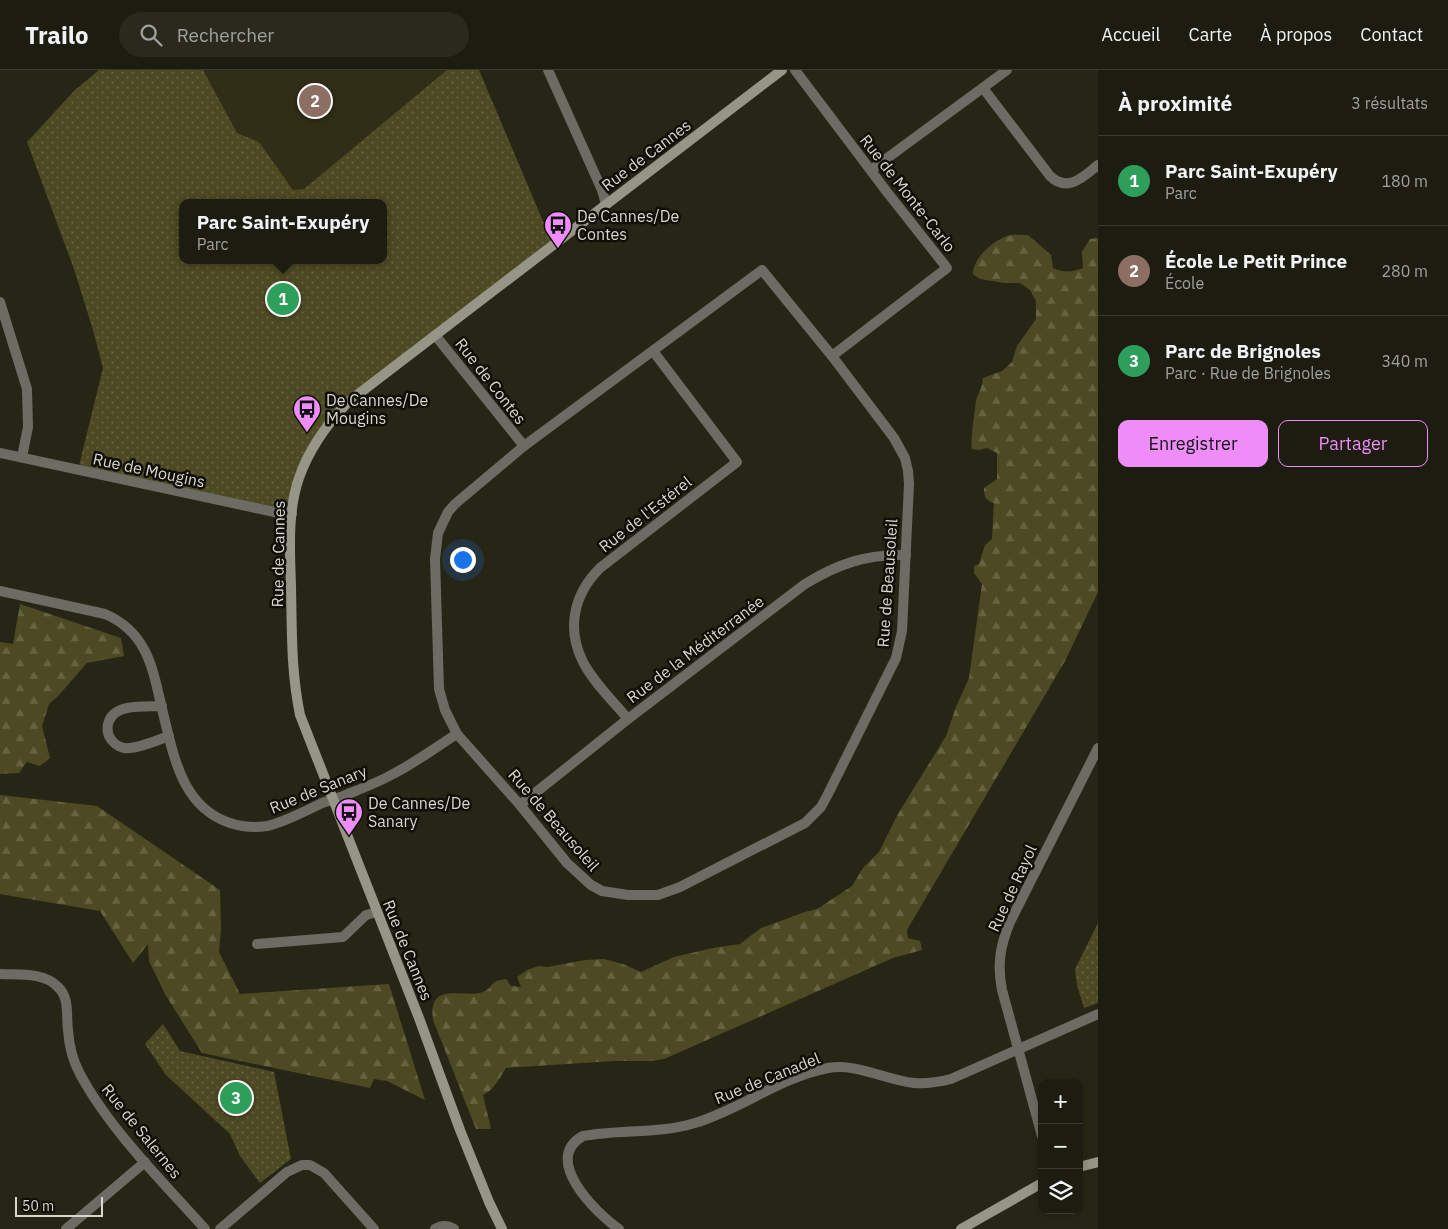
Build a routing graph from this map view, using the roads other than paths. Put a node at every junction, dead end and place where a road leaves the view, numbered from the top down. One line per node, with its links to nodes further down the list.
1 (548, 70): 8 (street)
2 (782, 70): 8 (street, Rue de Cannes)
3 (795, 70): 7 (street, Rue de Monte-Carlo)
4 (1007, 70): 5 (street)
5 (983, 88): 6 (street); 7 (street)
6 (1098, 165)
7 (871, 170): 12 (street, Rue de Monte-Carlo)
8 (606, 204): 10 (street, Rue de Cannes)
9 (0, 302): 15 (street)
10 (435, 335): 13 (street, Rue de Contes); 16 (street, Rue de Cannes)
11 (653, 351): 12 (street, Rue de Beausoleil); 13 (street, Rue de Beausoleil); 20 (street, Rue de l'Estérel)
12 (832, 356): 17 (street, Rue de Beausoleil)
13 (524, 446): 21 (street, Rue de Beausoleil)
14 (0, 453): 15 (street, Rue de Mougins)
15 (22, 457): 16 (street, Rue de Mougins)
16 (292, 514): 24 (street, Rue de Cannes)
17 (906, 556): 20 (street, Rue de la Méditerranée); 25 (street, Rue de Beausoleil)
18 (0, 591): 19 (street, Rue de Sanary)
19 (162, 706): 22 (street, Rue de Sanary); 22 (street)
20 (628, 719): 25 (street, Rue de la Méditerranée)
21 (457, 734): 24 (street, Rue de Sanary); 25 (street, Rue de Beausoleil)
22 (169, 736): 24 (street, Rue de Sanary)
23 (1098, 748): 30 (street, Rue de Rayol)
24 (333, 800): 26 (street, Rue de Cannes)
25 (520, 805)
26 (377, 912): 27 (street); 42 (street, Rue de Cannes)
27 (257, 944)
28 (0, 974): 32 (street, Rue de Salernes)
29 (1098, 1014): 30 (street, Rue de Canadel)
30 (1017, 1049): 31 (street, Rue de Rayol); 43 (street, Rue de Canadel)
31 (1039, 1124)
32 (145, 1162): 36 (street); 37 (street, Rue de Salernes)
33 (1098, 1162): 34 (street)
34 (1083, 1166)
35 (1038, 1185): 44 (street)
36 (66, 1229)
37 (205, 1229)
38 (220, 1229): 39 (street)
39 (374, 1229)
40 (435, 1229): 41 (street)
41 (454, 1229)
42 (502, 1229)
43 (619, 1229)
44 (961, 1229)

